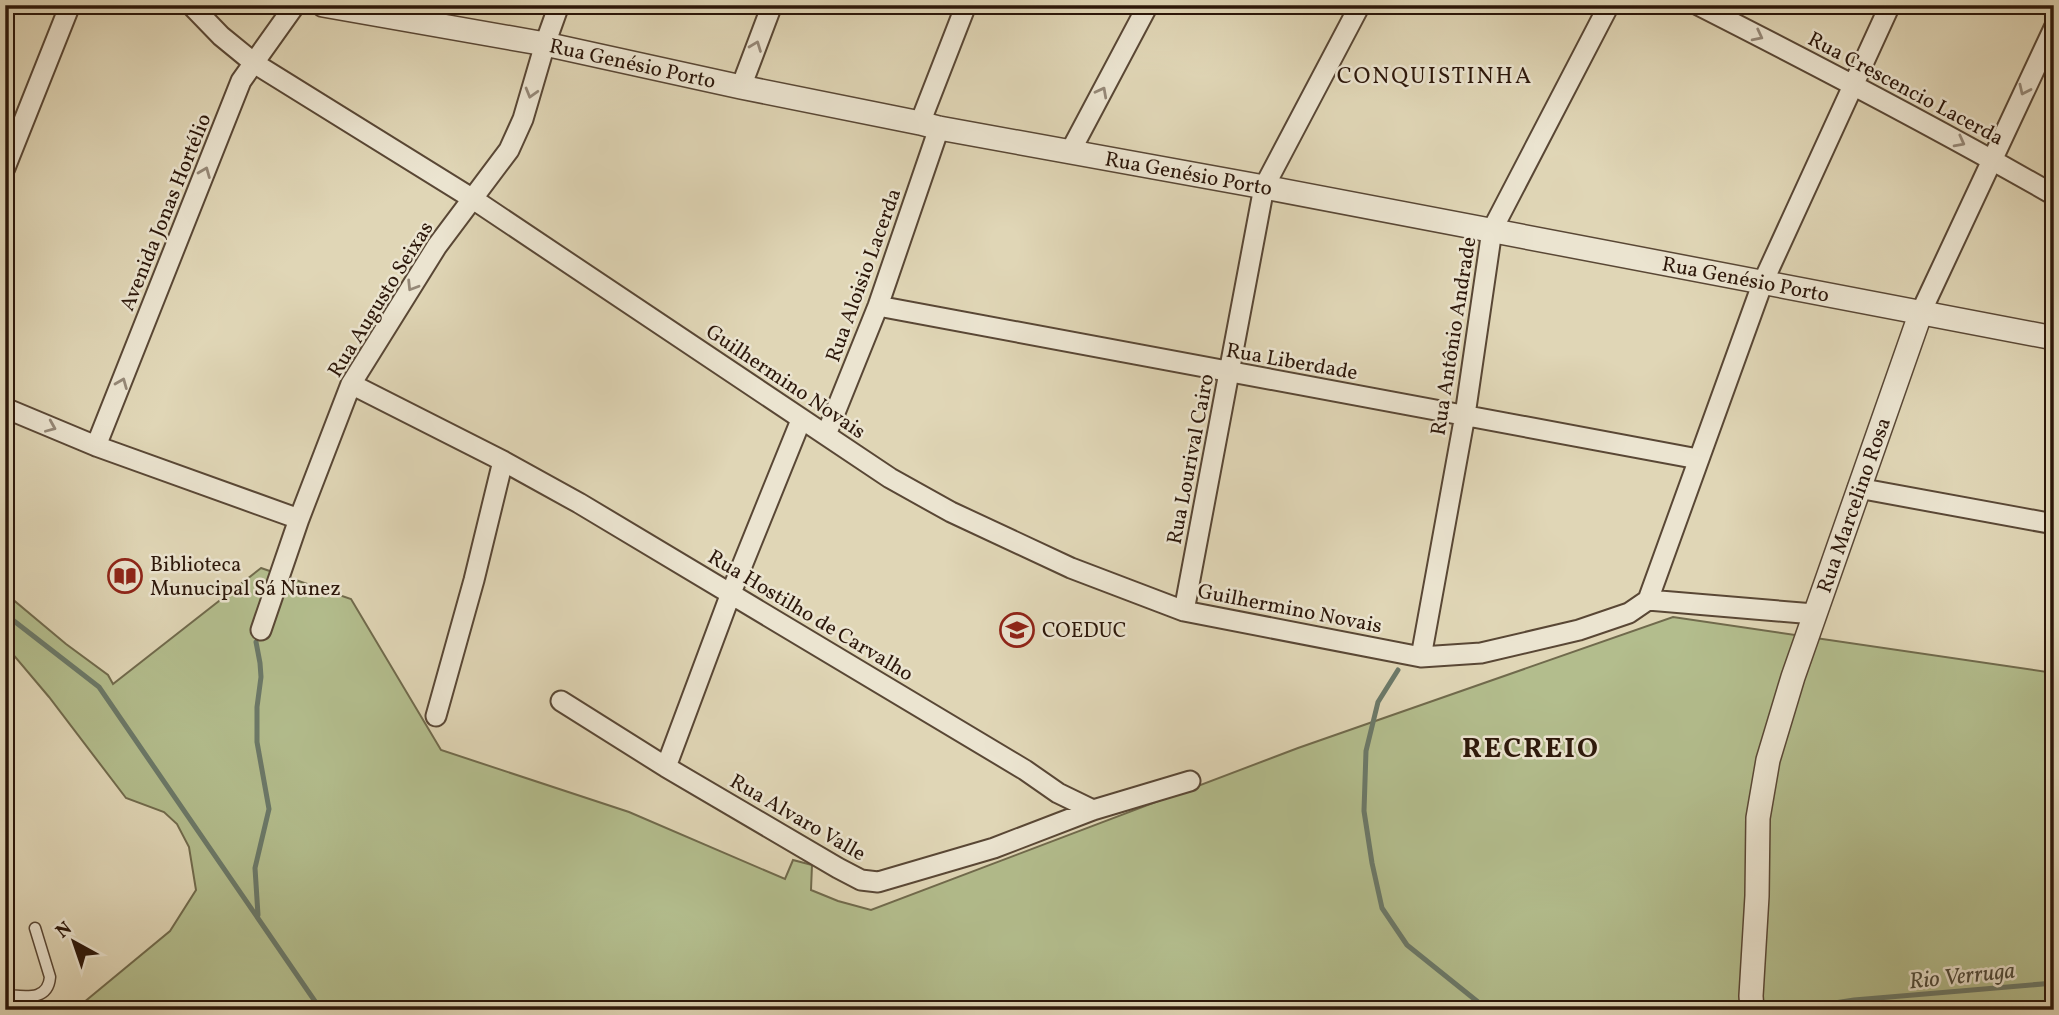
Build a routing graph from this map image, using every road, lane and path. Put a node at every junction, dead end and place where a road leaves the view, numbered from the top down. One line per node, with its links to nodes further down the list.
1 (70, 5): 21 (street)
2 (191, 5): 15 (street, Guilhermino Novais)
3 (295, 5): 15 (street, Avenida Jonas Hortélio)
4 (323, 5): 14 (street, Rua Genésio Porto)
5 (559, 5): 14 (street, Rua Augusto Seixas)
6 (772, 5): 17 (street, one-way to 6)
7 (966, 5): 18 (street, Rua Aloisio Lacerda)
8 (1147, 5): 19 (street, one-way to 8)
9 (1360, 5): 22 (street, Rua Lourival Cairo)
10 (1609, 5): 25 (street, Rua Antônio Andrade)
11 (1698, 5): 16 (street, Rua Crescencio Lacerda, one-way to 16)
12 (1890, 5): 16 (street)
13 (2054, 28): 20 (street, Rua Marcelino Rosa, one-way to 20)
14 (545, 44): 17 (street, Rua Genésio Porto); 24 (street, Rua Augusto Seixas, one-way to 24)
15 (254, 63): 24 (street, Guilhermino Novais); 36 (street, Avenida Jonas Hortélio, one-way to 15)
16 (1853, 84): 20 (street, Rua Crescencio Lacerda, one-way to 20); 26 (street)
17 (741, 87): 18 (street, Rua Genésio Porto)
18 (930, 125): 19 (street, Rua Genésio Porto); 27 (street, Rua Aloisio Lacerda)
19 (1070, 152): 22 (street, Rua Genésio Porto)
20 (1991, 159): 23 (street, Rua Crescencio Lacerda); 28 (street, Rua Marcelino Rosa)
21 (5, 168)
22 (1264, 187): 25 (street, Rua Genésio Porto); 30 (street, Rua Lourival Cairo)
23 (2054, 195)
24 (473, 199): 31 (street, Rua Augusto Seixas, one-way to 31); 34 (street, Guilhermino Novais)
25 (1492, 230): 26 (street, Rua Genésio Porto); 33 (street, Rua Antônio Andrade)
26 (1763, 282): 28 (street, Rua Genésio Porto); 37 (street)
27 (878, 306): 30 (street, Rua Liberdade); 35 (street, Rua Aloisio Lacerda)
28 (1921, 312): 29 (street, Rua Genésio Porto); 39 (street, Rua Marcelino Rosa)
29 (2054, 338)
30 (1230, 372): 33 (street, Rua Liberdade); 44 (street, Rua Lourival Cairo)
31 (351, 384): 38 (street, Rua Hostilho de Carvalho); 40 (street, Rua Augusto Seixas)
32 (5, 408): 36 (street, one-way to 36)
33 (1465, 415): 37 (street, Rua Liberdade); 47 (street, Rua Antônio Andrade)
34 (801, 420): 35 (street, Guilhermino Novais); 42 (street)
35 (826, 435): 44 (street, Guilhermino Novais)
36 (96, 446): 40 (street)
37 (1698, 459): 43 (street)
38 (503, 461): 42 (street, Rua Hostilho de Carvalho); 49 (street)
39 (1858, 488): 41 (street); 45 (street, Rua Marcelino Rosa)
40 (299, 519): 46 (street, Rua Augusto Seixas)
41 (2054, 524)
42 (731, 593): 50 (street); 52 (street, Rua Hostilho de Carvalho)
43 (1648, 600): 45 (street); 47 (street, Guilhermino Novais)
44 (1184, 611): 47 (street, Guilhermino Novais)
45 (1815, 614): 56 (street, Rua Marcelino Rosa)
46 (261, 630)
47 (1421, 657)
48 (561, 701): 50 (street, Rua Alvaro Valle)
49 (436, 716)
50 (666, 767): 52 (street, Rua Alvaro Valle)
51 (1190, 781): 52 (street, Rua Alvaro Valle)
52 (1093, 810)
53 (35, 928): 55 (lane)
54 (5, 971): 55 (lane)
55 (7, 995)
56 (1751, 1003)

